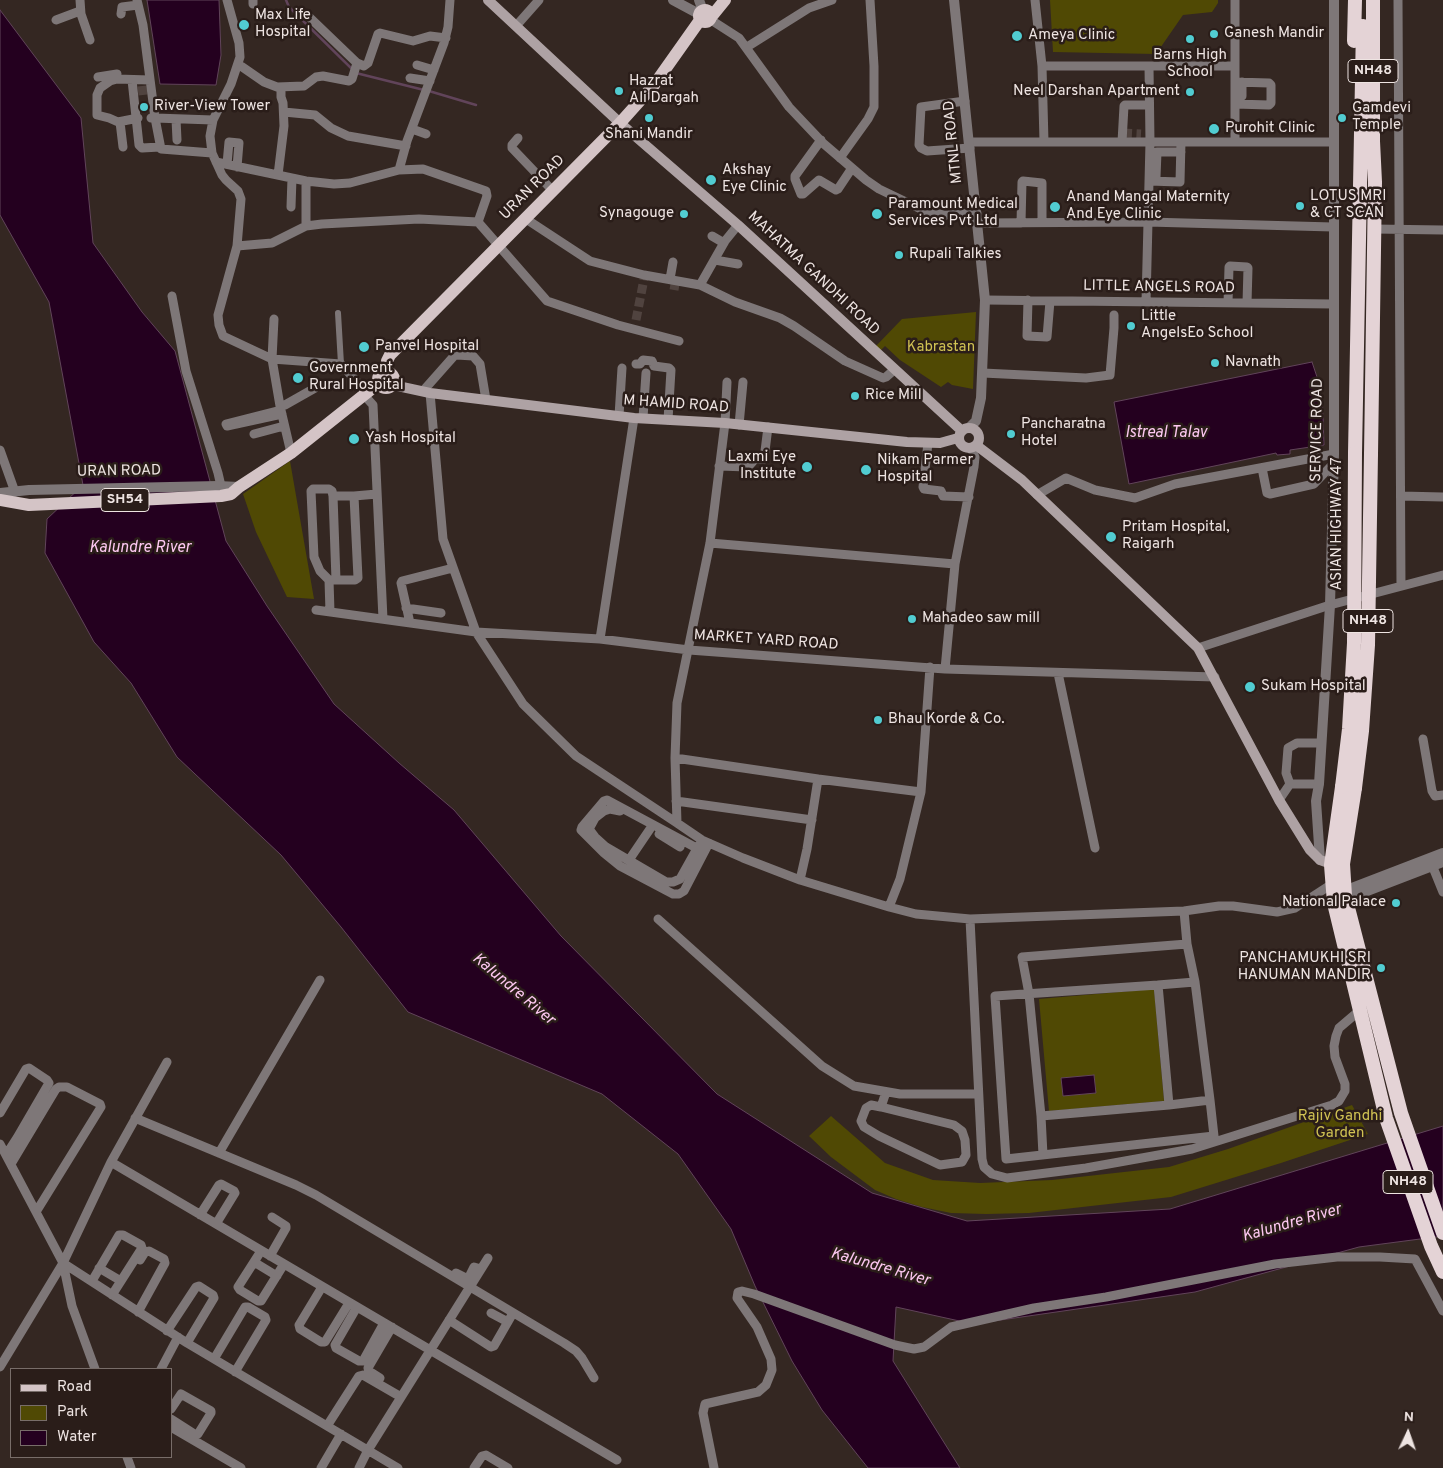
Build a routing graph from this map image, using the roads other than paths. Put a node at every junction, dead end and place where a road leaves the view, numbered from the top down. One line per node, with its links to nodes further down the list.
1 (80, 0): 21 (street)
2 (227, 0): 30 (street)
3 (450, 0): 27 (street)
4 (488, 0): 26 (main road, MAHATMA GANDHI ROAD)
5 (539, 0): 26 (street)
6 (673, 0): 22 (street)
7 (714, 0): 22 (main road, URAN ROAD)
8 (725, 0): 22 (main road, URAN ROAD)
9 (832, 0): 29 (street)
10 (870, 0): 71 (street)
11 (954, 0): 43 (street, MTNL ROAD)
12 (1035, 0): 33 (street)
13 (1235, 0): 35 (street)
14 (1334, 0): 64 (street, SERVICE ROAD)
15 (1355, 0): 81 (highway)
16 (1364, 0): 60 (highway, NH48)
17 (1373, 0): 60 (highway, NH48)
18 (1380, 0): 82 (highway)
19 (1398, 0): 95 (street)
20 (138, 2): 23 (street); 40 (street)
21 (80, 11): 25 (street); 28 (street)
22 (704, 13): 29 (street); 52 (main road, URAN ROAD)
23 (121, 14)
24 (308, 15): 31 (street)
25 (56, 20)
26 (516, 26): 52 (main road, MAHATMA GANDHI ROAD)
27 (446, 38): 31 (street); 36 (street)
28 (90, 40)
29 (746, 48): 59 (street)
30 (238, 64): 41 (street); 50 (street)
31 (357, 64): 41 (street)
32 (417, 65): 36 (street)
33 (1042, 66): 34 (street); 61 (street)
34 (1149, 66): 35 (street); 45 (street)
35 (1235, 66): 39 (street)
36 (434, 70): 42 (street)
37 (98, 77): 40 (street)
38 (410, 78): 42 (street)
39 (1239, 82): 44 (street); 44 (street)
40 (143, 86): 47 (street); 48 (street); 51 (street)
41 (281, 87): 46 (street)
42 (427, 88): 53 (street)
43 (965, 101): 65 (street, MTNL ROAD); 65 (street)
44 (1235, 101): 63 (street)
45 (1149, 105): 55 (street); 57 (street)
46 (284, 112): 66 (street); 77 (street)
47 (137, 118): 51 (street); 68 (street)
48 (153, 118): 49 (street); 68 (street)
49 (176, 119): 50 (street); 58 (street)
50 (213, 120): 70 (street)
51 (120, 122): 67 (street)
52 (620, 123): 83 (main road, URAN ROAD); 91 (main road, MAHATMA GANDHI ROAD)
53 (412, 129): 54 (street); 66 (street)
54 (426, 134)
55 (1124, 137): 57 (street); 61 (street)
56 (518, 138): 83 (street)
57 (1149, 139): 62 (street); 69 (street); 79 (street)
58 (176, 140)
59 (821, 140): 71 (street); 75 (street)
60 (1368, 141): 81 (highway, NH48); 82 (highway, NH48)
61 (1044, 142): 65 (street)
62 (1181, 142): 63 (street); 69 (street)
63 (1235, 142): 64 (street)
64 (1334, 142): 93 (street, SERVICE ROAD)
65 (970, 145): 85 (street, MTNL ROAD)
66 (406, 146): 76 (street)
67 (123, 147)
68 (160, 147): 70 (street)
69 (1181, 152): 79 (street)
70 (212, 153): 72 (street)
71 (840, 158): 75 (street)
72 (216, 162): 73 (street); 99 (street)
73 (226, 164): 74 (street); 74 (street)
74 (237, 167): 77 (street)
75 (852, 168): 85 (street)
76 (399, 170): 80 (street); 87 (street)
77 (278, 176): 78 (street)
78 (292, 178): 80 (street); 84 (street)
79 (1153, 179): 89 (street)
80 (306, 181): 92 (street)
81 (1359, 182): 190 (highway, ASIAN HIGHWAY 47 / NH48, bridge)
82 (1375, 182): 94 (highway, ASIAN HIGHWAY 47 / NH48)
83 (553, 192): 86 (main road, URAN ROAD)
84 (291, 207)
85 (977, 218): 90 (street); 107 (street, MTNL ROAD)
86 (526, 219): 100 (main road, URAN ROAD); 104 (street)
87 (478, 222): 92 (street); 100 (street)
88 (1042, 222): 89 (street); 90 (street); 90 (street)
89 (1148, 222): 93 (street); 108 (street)
90 (1021, 223)
91 (738, 225): 98 (street); 122 (main road, MAHATMA GANDHI ROAD)
92 (306, 226): 99 (street)
93 (1334, 227): 111 (street, SERVICE ROAD)
94 (1374, 229): 95 (street); 190 (highway, ASIAN HIGHWAY 47 / NH48, bridge)
95 (1400, 230): 96 (street); 159 (street)
96 (1443, 230)
97 (712, 236): 98 (street)
98 (724, 243): 101 (street)
99 (237, 246): 118 (street)
100 (498, 246): 116 (street); 123 (main road, URAN ROAD)
101 (715, 260): 103 (street); 105 (street)
102 (673, 262): 104 (street)
103 (738, 264)
104 (674, 281): 105 (street)
105 (700, 285): 122 (street)
106 (172, 296): 152 (street)
107 (985, 300): 108 (street, LITTLE ANGELS ROAD); 125 (street, MTNL ROAD)
108 (1146, 302): 109 (street, LITTLE ANGELS ROAD)
109 (1228, 303): 110 (street, LITTLE ANGELS ROAD); 110 (street)
110 (1247, 303): 111 (street, LITTLE ANGELS ROAD)
111 (1333, 304): 148 (street, SERVICE ROAD)
112 (338, 313): 119 (street)
113 (1114, 315): 125 (street)
114 (274, 319): 118 (street)
115 (636, 320): 116 (street)
116 (634, 329): 117 (street)
117 (679, 341)
118 (272, 359): 119 (street); 134 (street)
119 (342, 364): 132 (street)
120 (636, 364): 137 (street)
121 (622, 368): 135 (street)
122 (894, 370): 142 (main road, MAHATMA GANDHI ROAD)
123 (386, 372): 128 (main road, URAN ROAD / SH54); 129 (main road)
124 (646, 373): 136 (street)
125 (983, 373): 142 (street, MTNL ROAD)
126 (727, 382): 138 (street)
127 (743, 382): 139 (street)
128 (379, 384): 129 (main road); 132 (main road, URAN ROAD / SH54)
129 (393, 385): 131 (main road, M HAMID ROAD)
130 (315, 388): 134 (street)
131 (426, 392): 133 (main road, M HAMID ROAD); 133 (street); 165 (street)
132 (366, 394): 147 (main road, URAN ROAD / SH54); 155 (street)
133 (486, 400): 135 (main road, M HAMID ROAD)
134 (281, 410): 134 (street); 140 (street)
135 (619, 416): 136 (main road, M HAMID ROAD)
136 (639, 418): 137 (main road, M HAMID ROAD); 177 (street)
137 (668, 420): 138 (main road, M HAMID ROAD)
138 (725, 423): 139 (main road, M HAMID ROAD); 150 (street)
139 (739, 425): 141 (main road, M HAMID ROAD)
140 (284, 426): 143 (street); 147 (street)
141 (768, 427): 144 (main road, M HAMID ROAD); 150 (street)
142 (963, 432): 144 (main road, M HAMID ROAD); 145 (main road, MAHATMA GANDHI ROAD); 145 (main road)
143 (254, 434)
144 (928, 442): 160 (street)
145 (973, 447): 156 (main road); 160 (street)
146 (0, 450): 153 (street)
147 (290, 453): 152 (main road, URAN ROAD / SH54)
148 (1334, 454): 149 (street, SERVICE ROAD); 151 (street)
149 (1333, 464): 151 (street); 169 (street, SERVICE ROAD)
150 (720, 466): 163 (street)
151 (1262, 468): 156 (street)
152 (220, 489): 153 (street, URAN ROAD / SH54); 162 (main road, URAN ROAD / SH54)
153 (14, 492): 154 (street, URAN ROAD / SH54)
154 (0, 493)
155 (377, 494): 158 (street); 174 (street)
156 (1037, 495): 178 (main road)
157 (333, 496): 158 (street); 167 (street); 167 (street)
158 (354, 496): 167 (street)
159 (1401, 496): 161 (street); 168 (street)
160 (969, 497): 164 (street)
161 (1443, 497)
162 (0, 500)
163 (710, 543): 164 (street); 179 (street)
164 (955, 564): 181 (street)
165 (453, 568): 170 (street); 176 (street)
166 (1443, 575): 168 (street)
167 (332, 580): 172 (street)
168 (1401, 586): 169 (street)
169 (1330, 605): 178 (street); 185 (street, SERVICE ROAD)
170 (406, 608): 173 (street); 175 (street)
171 (316, 610): 172 (street, MARKET YARD ROAD)
172 (330, 612): 174 (street, MARKET YARD ROAD)
173 (441, 614)
174 (383, 619): 175 (street, MARKET YARD ROAD)
175 (410, 623): 176 (street, MARKET YARD ROAD)
176 (476, 632): 177 (street, MARKET YARD ROAD); 196 (street)
177 (600, 639): 179 (street, MARKET YARD ROAD)
178 (1198, 648): 183 (main road)
179 (689, 650): 180 (street, MARKET YARD ROAD); 186 (street)
180 (930, 667): 181 (street, MARKET YARD ROAD); 191 (street)
181 (945, 669): 182 (street, MARKET YARD ROAD)
182 (1058, 673): 183 (street, MARKET YARD ROAD); 200 (street)
183 (1215, 677): 193 (main road)
184 (1423, 739): 192 (street)
185 (1321, 742): 188 (street); 189 (street, SERVICE ROAD)
186 (675, 758): 187 (street); 194 (street)
187 (818, 779): 191 (street); 195 (street)
188 (1290, 784): 189 (street); 193 (street)
189 (1319, 784): 205 (street, SERVICE ROAD)
190 (1349, 787): 205 (highway, ASIAN HIGHWAY 47 / NH48)
191 (921, 792): 209 (street)
192 (1443, 795)
193 (1279, 800): 205 (main road)
194 (676, 802): 195 (street); 196 (street)
195 (812, 820): 206 (street)
196 (678, 823): 198 (street)
197 (650, 829): 199 (street); 202 (street); 202 (street)
198 (703, 846): 198 (street); 202 (street); 206 (street)
199 (680, 847)
200 (1095, 848)
201 (1443, 853): 203 (street)
202 (629, 860)
203 (1431, 862): 204 (street); 207 (street); 208 (street)
204 (1443, 862)
205 (1331, 864): 208 (highway, ASIAN HIGHWAY 47 / NH48)
206 (800, 880): 209 (street)
207 (1443, 890)
208 (1338, 895): 210 (street); 218 (highway, NH48); 239 (highway, NH48)
209 (890, 907): 212 (street)
210 (1184, 912): 212 (street); 213 (street)
211 (658, 919): 220 (street)
212 (970, 919): 221 (street)
213 (1187, 944): 215 (street); 217 (street)
214 (320, 980): 229 (street)
215 (1194, 982): 216 (street); 222 (street)
216 (1158, 985): 217 (street); 223 (street)
217 (1029, 994): 226 (street); 230 (street)
218 (1359, 1011): 221 (street); 248 (highway, NH48)
219 (167, 1062): 227 (street)
220 (886, 1092): 221 (street); 224 (street)
221 (977, 1094)
222 (1210, 1100): 223 (street); 230 (street)
223 (1169, 1105): 226 (street)
224 (881, 1107): 224 (street)
225 (0, 1112): 231 (street)
226 (1041, 1116): 230 (street)
227 (135, 1118): 229 (street); 232 (street)
228 (0, 1144): 231 (street)
229 (219, 1153): 250 (street)
230 (1043, 1155)
231 (6, 1159): 234 (street); 234 (street)
232 (110, 1162): 235 (street); 244 (street)
233 (206, 1206): 235 (street); 236 (street); 236 (street)
234 (36, 1212): 244 (street)
235 (200, 1215): 238 (street)
236 (222, 1215): 238 (street)
237 (272, 1217): 241 (street)
238 (216, 1224): 240 (street)
239 (1443, 1233)
240 (261, 1251): 241 (street); 243 (street)
241 (270, 1256): 245 (street)
242 (488, 1258): 247 (street)
243 (254, 1262): 249 (street); 249 (street)
244 (63, 1263): 251 (street); 269 (street); 270 (street)
245 (284, 1264): 249 (street); 253 (street)
246 (100, 1268): 251 (street); 252 (street); 252 (street)
247 (481, 1269): 250 (street); 254 (street)
248 (1443, 1272)
249 (277, 1276)
250 (456, 1276): 254 (street)
251 (92, 1281): 255 (street)
252 (121, 1281): 255 (street)
253 (322, 1287): 256 (street); 256 (street)
254 (470, 1287): 260 (street); 261 (street)
255 (115, 1297): 258 (street); 258 (street)
256 (353, 1305): 263 (street); 263 (street)
257 (1443, 1311): 288 (street)
258 (138, 1312): 264 (street)
259 (491, 1313): 262 (street)
260 (513, 1313): 262 (street); 273 (street)
261 (449, 1320): 262 (street); 267 (street)
262 (508, 1322)
263 (388, 1325): 267 (street); 274 (street)
264 (167, 1331): 265 (street); 266 (street)
265 (178, 1338): 266 (street); 271 (street)
266 (187, 1343): 268 (street)
267 (430, 1350): 274 (street); 281 (street)
268 (214, 1359): 272 (street); 272 (street)
269 (0, 1367)
270 (95, 1368)
271 (162, 1368)
272 (235, 1372): 277 (street)
273 (594, 1378)
274 (402, 1395): 277 (street); 280 (street)
275 (172, 1408): 276 (street)
276 (172, 1420)
277 (327, 1426): 279 (street)
278 (172, 1428): 282 (street)
279 (340, 1434): 280 (street); 283 (street)
280 (368, 1450): 284 (street); 285 (street)
281 (617, 1460)
282 (242, 1468)
283 (321, 1468)
284 (358, 1468)
285 (398, 1468)
286 (474, 1468): 287 (street)
287 (508, 1468)
288 (714, 1468)

